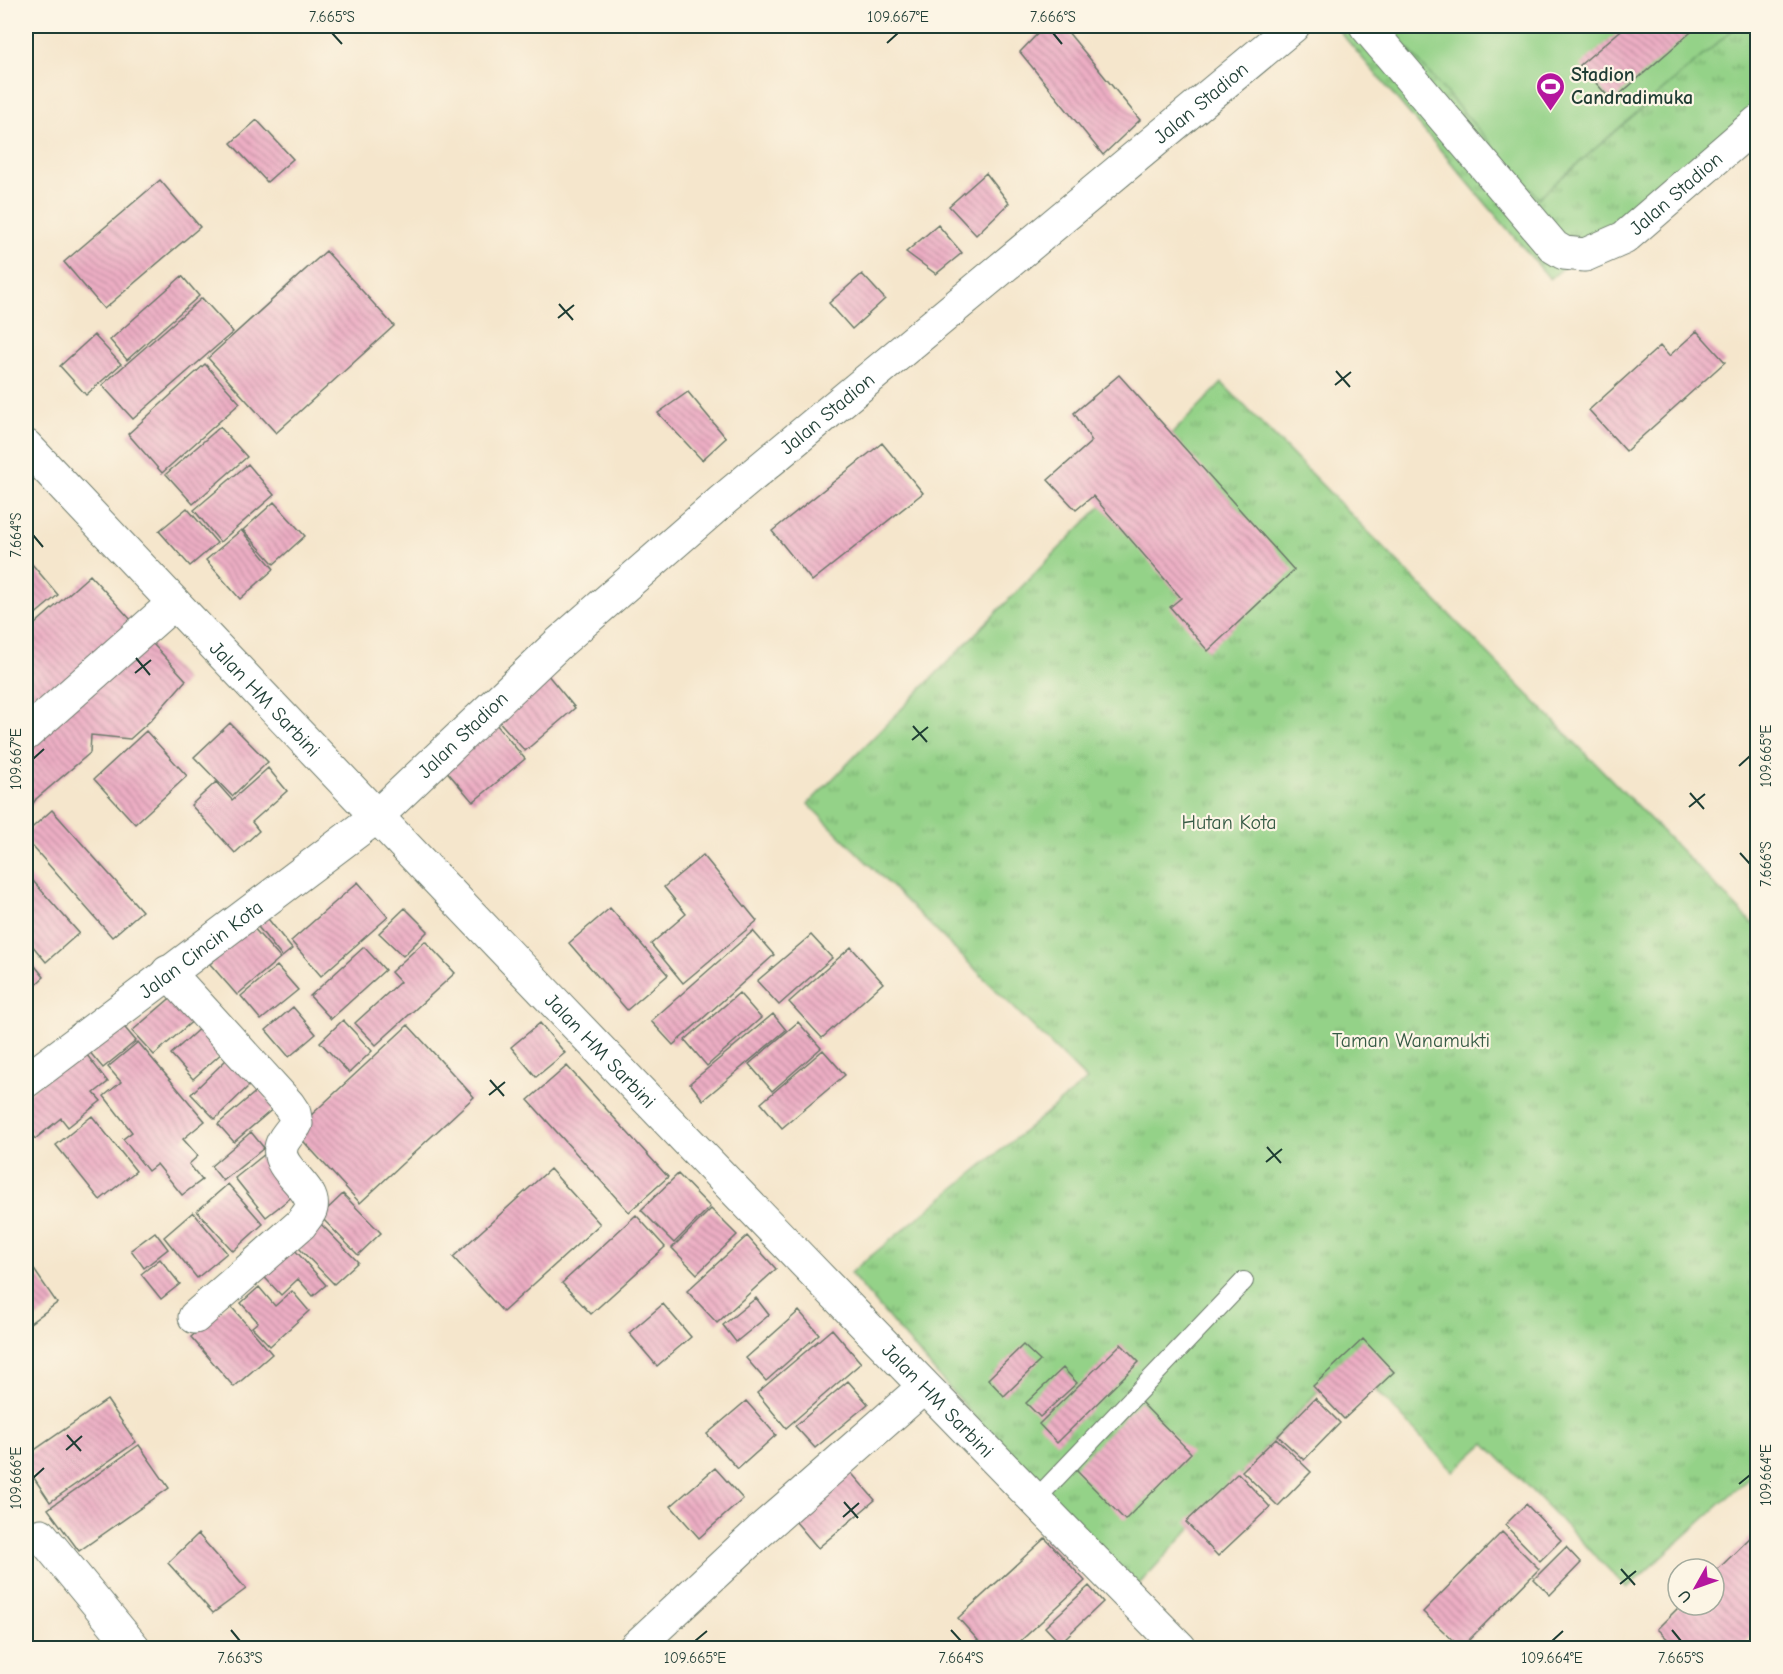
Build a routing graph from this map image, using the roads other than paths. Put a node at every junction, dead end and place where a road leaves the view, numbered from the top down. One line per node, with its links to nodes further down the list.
1 (1293, 26): 7 (street, Jalan Stadion)
2 (1366, 26): 3 (street, Jalan Stadion)
3 (1758, 122)
4 (26, 446): 5 (street, Jalan HM Sarbini)
5 (174, 603): 6 (street); 7 (street, Jalan HM Sarbini)
6 (26, 734)
7 (376, 817): 8 (street, Jalan Cincin Kota); 12 (street, Jalan HM Sarbini)
8 (168, 972): 9 (street, Jalan Cincin Kota); 11 (street)
9 (26, 1081)
10 (1244, 1281): 13 (lane)
11 (195, 1317)
12 (924, 1387): 13 (street, Jalan HM Sarbini); 16 (street)
13 (1035, 1500): 17 (street, Jalan HM Sarbini)
14 (41, 1535): 15 (street)
15 (134, 1648)
16 (635, 1648)
17 (1180, 1648)

